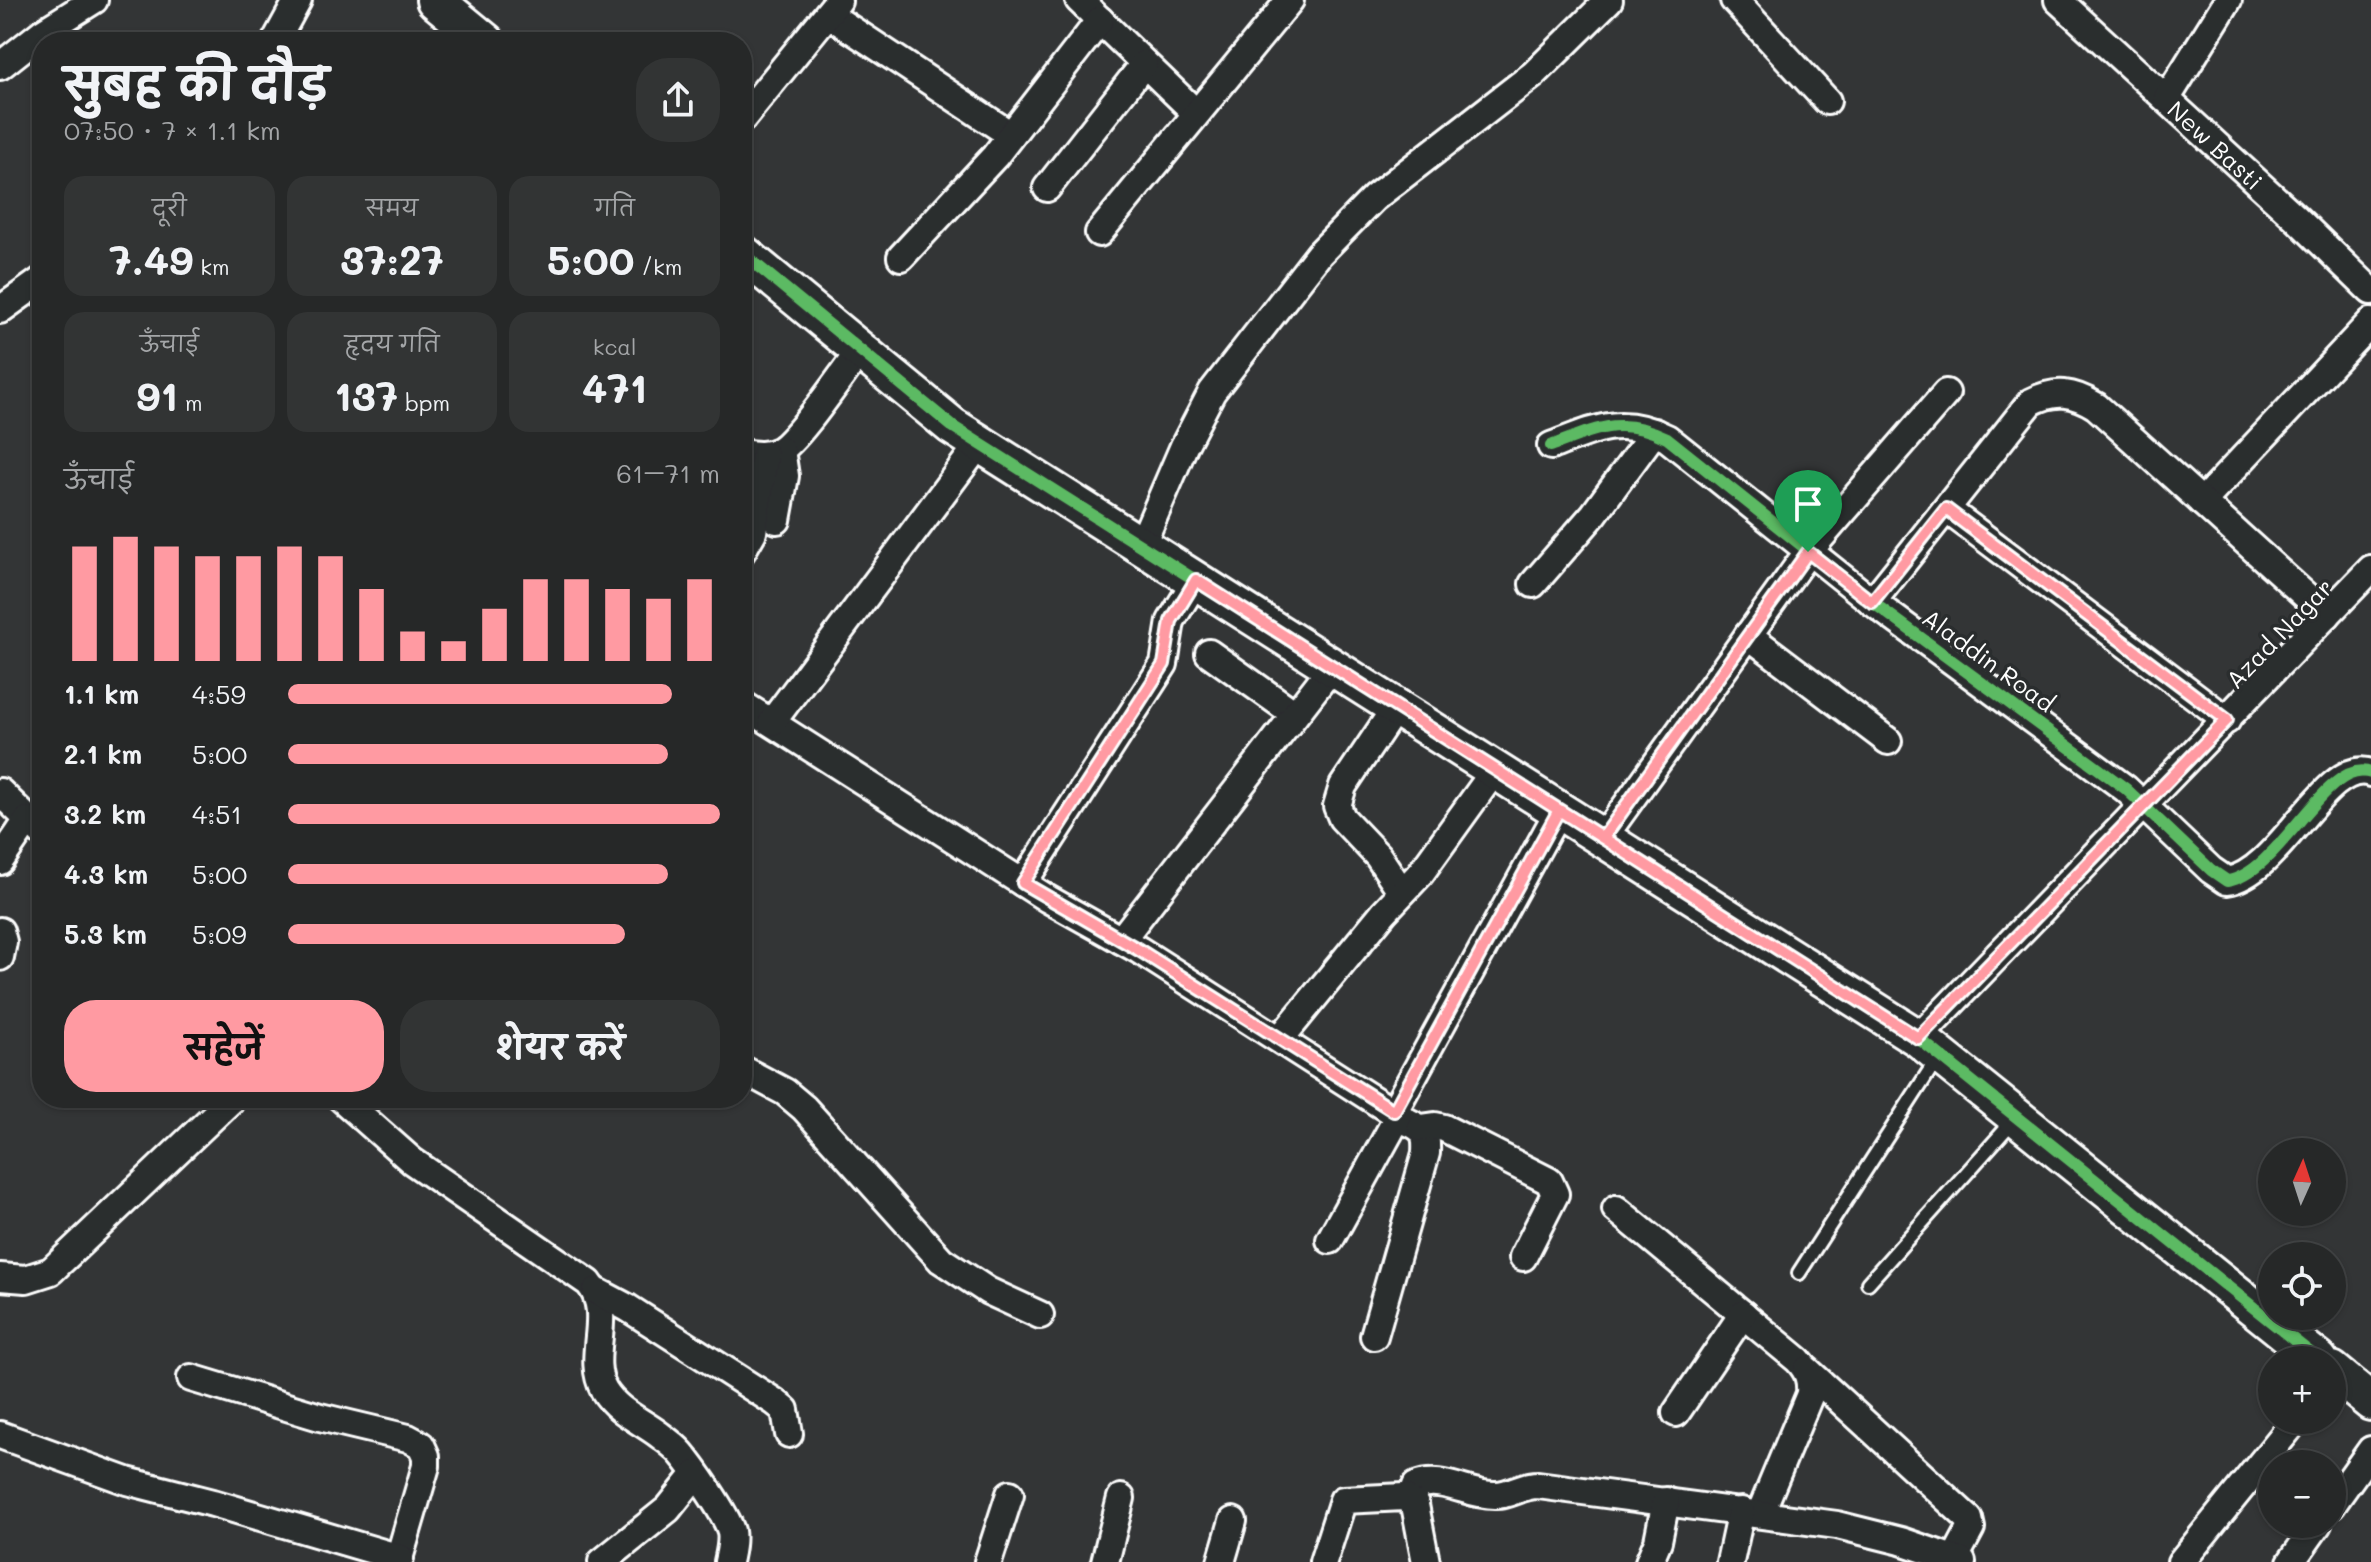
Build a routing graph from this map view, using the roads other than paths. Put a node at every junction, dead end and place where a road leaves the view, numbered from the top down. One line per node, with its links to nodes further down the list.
1 (94, 0): 12 (street)
2 (298, 0): 13 (street)
3 (435, 0): 14 (street)
4 (1079, 0): 11 (street)
5 (1290, 0): 21 (street)
6 (1609, 0): 41 (street)
7 (1734, 0): 19 (street)
8 (2058, 0): 18 (street, New Basti)
9 (2228, 0): 18 (street)
10 (833, 7): 20 (street); 22 (street)
11 (1100, 20): 16 (street); 22 (street)
12 (43, 32)
13 (280, 32)
14 (474, 32)
15 (32, 39): 17 (street)
16 (1144, 64): 21 (street); 23 (street)
17 (0, 66)
18 (2167, 98): 28 (street, New Basti)
19 (1827, 101)
20 (752, 107)
21 (1196, 113): 24 (street)
22 (1011, 135): 25 (street)
23 (1047, 188)
24 (1099, 233)
25 (901, 257)
26 (752, 261): 31 (street)
27 (32, 287): 29 (street)
28 (2371, 291)
29 (0, 310)
30 (2371, 322): 37 (street)
31 (861, 350): 34 (street); 36 (street)
32 (1946, 393): 42 (street)
33 (1654, 432): 35 (street, Aladdin Road); 42 (street, Aladdin Road); 45 (street)
34 (980, 443): 41 (street); 55 (street)
35 (1551, 446)
36 (763, 453): 39 (street); 40 (street)
37 (2202, 502): 38 (street); 47 (street)
38 (1946, 509): 46 (street); 54 (street)
39 (777, 520)
40 (752, 534)
41 (1141, 546): 44 (street)
42 (1808, 552): 46 (street, Aladdin Road); 48 (street)
43 (2370, 573): 47 (street, Azad Nagar)
44 (1196, 580): 50 (street); 66 (street)
45 (1533, 584)
46 (1872, 602): 60 (street, Aladdin Road)
47 (2327, 615): 54 (street, Azad Nagar)
48 (1748, 635): 56 (street); 64 (street)
49 (1209, 653): 53 (street)
50 (1332, 667): 51 (street); 53 (street)
51 (1396, 707): 57 (street); 67 (street)
52 (752, 710): 55 (street)
53 (1295, 714): 69 (street)
54 (2227, 720): 60 (street, Azad Nagar)
55 (772, 722): 66 (street)
56 (1888, 741)
57 (1495, 770): 61 (street); 67 (street)
58 (2371, 773): 60 (street, Aladdin Road)
59 (0, 792): 62 (street)
60 (2145, 805): 72 (street, Azad Nagar)
61 (1559, 810): 64 (street); 76 (street)
62 (32, 824)
63 (32, 830): 65 (street)
64 (1603, 838): 72 (street)
65 (0, 861)
66 (1023, 883): 69 (street)
67 (1402, 892): 71 (street)
68 (0, 931): 70 (street)
69 (1121, 940): 71 (street)
70 (0, 957)
71 (1280, 1039): 76 (street)
72 (1928, 1047): 77 (street); 81 (lane)
73 (752, 1074): 86 (street)
74 (222, 1108): 82 (street)
75 (352, 1108): 84 (street)
76 (1405, 1118): 79 (street); 80 (street); 87 (street)
77 (2016, 1118): 83 (lane); 88 (street)
78 (1616, 1209): 85 (street)
79 (1330, 1240)
80 (1523, 1257)
81 (1799, 1273)
82 (0, 1277)
83 (1868, 1283)
84 (596, 1291): 92 (street); 96 (street)
85 (1743, 1314): 89 (street); 91 (street)
86 (1040, 1315)
87 (1374, 1336)
88 (2304, 1346)
89 (1807, 1370): 102 (street); 107 (street)
90 (191, 1378): 106 (street)
91 (1676, 1413)
92 (789, 1434)
93 (2285, 1434): 117 (street)
94 (0, 1435): 105 (street)
95 (2371, 1450): 97 (street)
96 (701, 1483): 108 (street); 109 (street)
97 (2346, 1485)
98 (1010, 1494): 110 (street)
99 (1121, 1498): 111 (street)
100 (1411, 1501): 101 (street); 113 (street); 114 (street)
101 (1666, 1501): 102 (street); 115 (street)
102 (1750, 1512): 107 (street); 116 (street)
103 (1233, 1521): 112 (street)
104 (2308, 1538): 118 (street)
105 (340, 1551): 106 (street)
106 (399, 1560)
107 (1958, 1560)
108 (602, 1562)
109 (728, 1562)
110 (988, 1562)
111 (1105, 1562)
112 (1221, 1562)
113 (1323, 1562)
114 (1426, 1562)
115 (1649, 1562)
116 (1730, 1562)
117 (2181, 1562)
118 (2291, 1562)

